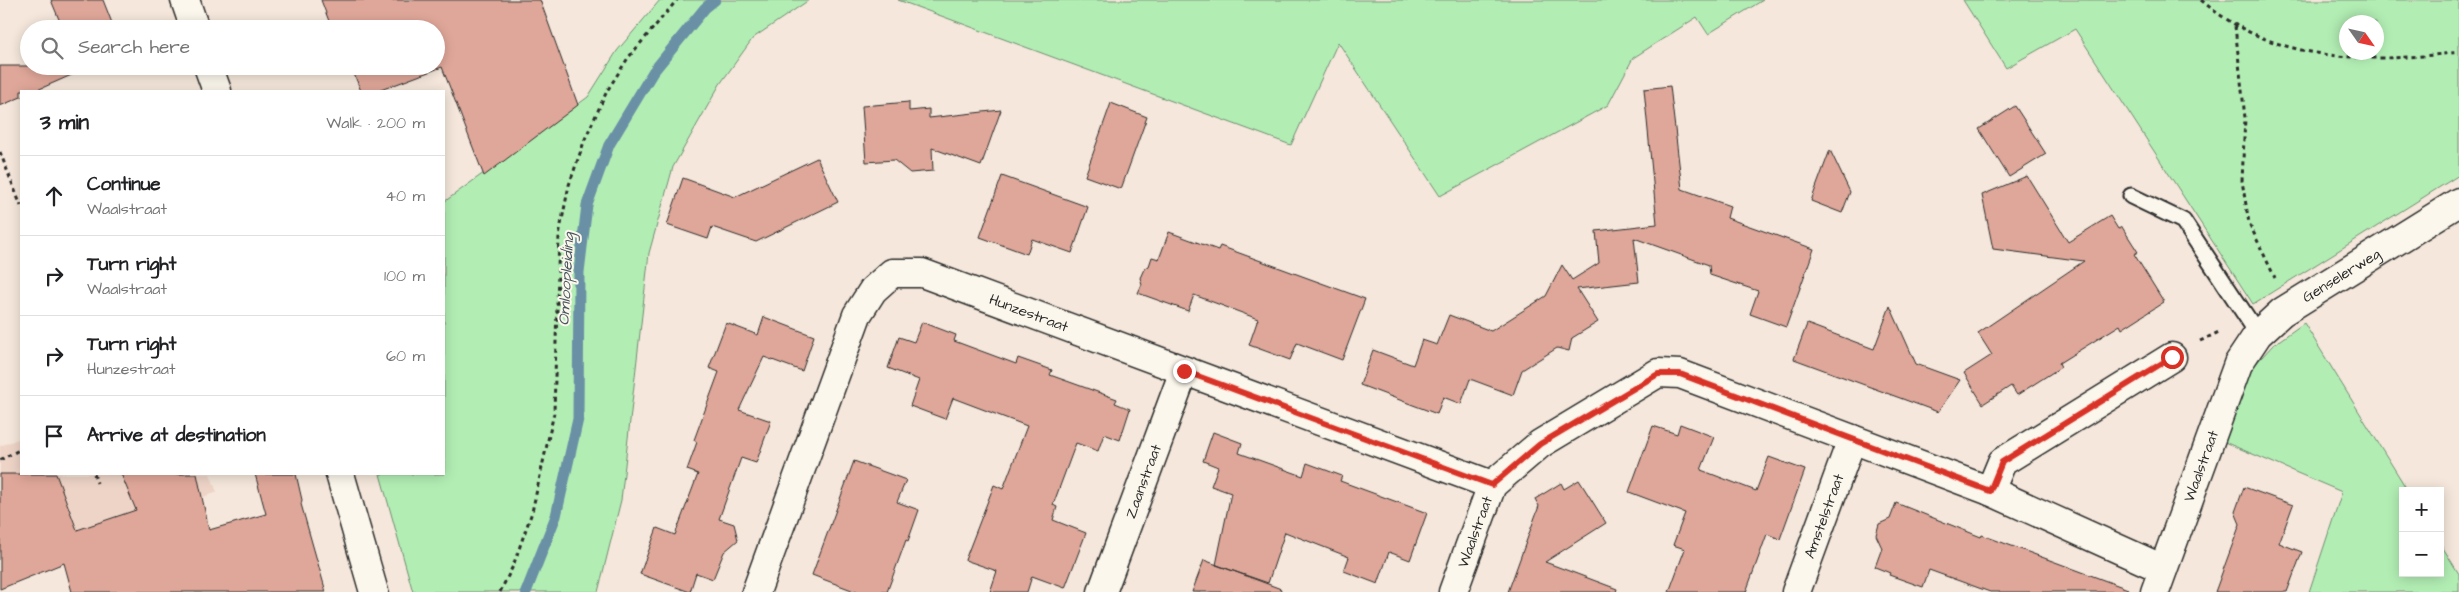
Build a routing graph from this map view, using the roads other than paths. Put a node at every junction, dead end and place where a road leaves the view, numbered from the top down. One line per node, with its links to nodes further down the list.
1 (185, 0): 2 (street)
2 (192, 20)
3 (211, 75): 4 (street)
4 (217, 90)
5 (2131, 196): 7 (lane)
6 (2459, 202): 7 (street, Genselerweg)
7 (2258, 334): 9 (street, Genselerweg)
8 (2172, 357): 14 (street)
9 (2238, 364): 15 (street, Waalstraat)
10 (1184, 371): 13 (street, Hunzestraat); 17 (street, Hunzestraat); 18 (street, Zaanstraat)
11 (1852, 439): 13 (street, Waalstraat); 14 (street, Waalstraat); 20 (street, Amstelstraat)
12 (340, 475): 16 (street)
13 (1492, 485): 19 (street, Waalstraat)
14 (1990, 491): 15 (street, Waalstraat)
15 (2159, 580)
16 (374, 592)
17 (756, 592)
18 (1102, 592)
19 (1453, 592)
20 (1796, 592)

